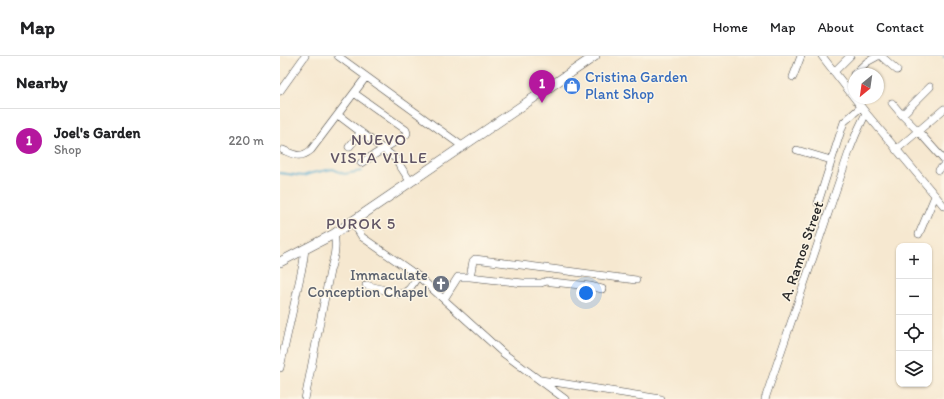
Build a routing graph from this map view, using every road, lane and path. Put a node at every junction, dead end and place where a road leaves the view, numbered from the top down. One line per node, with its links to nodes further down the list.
1 (305, 56): 17 (street)
2 (338, 56): 12 (street)
3 (595, 56): 27 (main road)
4 (800, 56): 13 (street)
5 (822, 56): 11 (street)
6 (850, 56): 11 (street)
7 (878, 56): 9 (street)
8 (881, 56): 10 (street)
9 (860, 68)
10 (897, 70)
11 (834, 72): 15 (street)
12 (366, 77): 18 (street); 27 (street)
13 (793, 77)
14 (848, 81): 15 (street)
15 (844, 85): 20 (street)
16 (930, 87): 24 (street)
17 (280, 91)
18 (354, 93): 23 (street); 30 (street)
19 (892, 103): 24 (street)
20 (861, 107): 22 (street); 33 (street)
21 (944, 109): 25 (street)
22 (866, 113): 32 (street); 56 (street, A. Ramos Street)
23 (338, 114): 26 (street); 29 (street)
24 (902, 116): 25 (street)
25 (918, 131): 32 (street); 34 (street)
26 (361, 132): 28 (street); 30 (street)
27 (462, 146): 36 (main road)
28 (350, 147)
29 (283, 150)
30 (385, 150): 35 (street); 36 (street)
31 (797, 150): 33 (street)
32 (896, 150): 37 (street)
33 (832, 160): 38 (street)
34 (944, 160)
35 (361, 163)
36 (410, 181): 40 (main road)
37 (936, 196): 39 (street); 42 (street)
38 (818, 203)
39 (944, 206)
40 (352, 221): 41 (main road); 45 (street)
41 (334, 234): 43 (main road); 53 (street)
42 (919, 234)
43 (305, 248): 44 (main road); 51 (street)
44 (280, 262)
45 (418, 276): 48 (street); 50 (street)
46 (470, 277): 47 (street); 49 (street); 50 (street)
47 (636, 280)
48 (366, 286)
49 (602, 289)
50 (444, 300): 52 (street)
51 (280, 368)
52 (538, 379): 54 (street); 55 (street)
53 (305, 399)
54 (565, 399)
55 (661, 399)
56 (766, 399)

